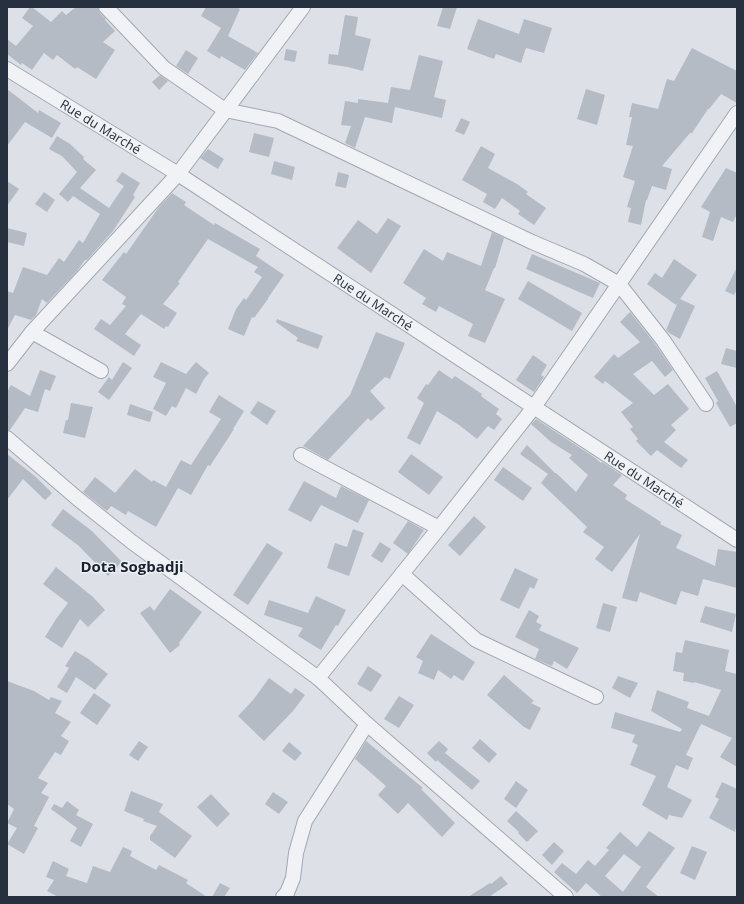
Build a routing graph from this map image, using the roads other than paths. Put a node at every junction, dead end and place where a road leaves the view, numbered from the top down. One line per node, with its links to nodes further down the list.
1 (106, 7): 4 (street)
2 (303, 7): 4 (street)
3 (7, 69): 6 (street, Rue du Marché)
4 (226, 110): 6 (street); 7 (street)
5 (737, 113): 7 (street)
6 (178, 174): 8 (street); 12 (street, Rue du Marché)
7 (619, 284): 11 (street); 12 (street)
8 (32, 332): 9 (street); 10 (street)
9 (7, 364)
10 (101, 371)
11 (706, 404)
12 (534, 407): 15 (street); 16 (street, Rue du Marché)
13 (7, 438): 18 (street)
14 (301, 455): 15 (street)
15 (439, 528): 17 (street)
16 (737, 540)
17 (402, 574): 18 (street); 19 (street)
18 (318, 678): 20 (street)
19 (596, 697)
20 (367, 724): 21 (street); 22 (street)
21 (282, 897)
22 (566, 897)

